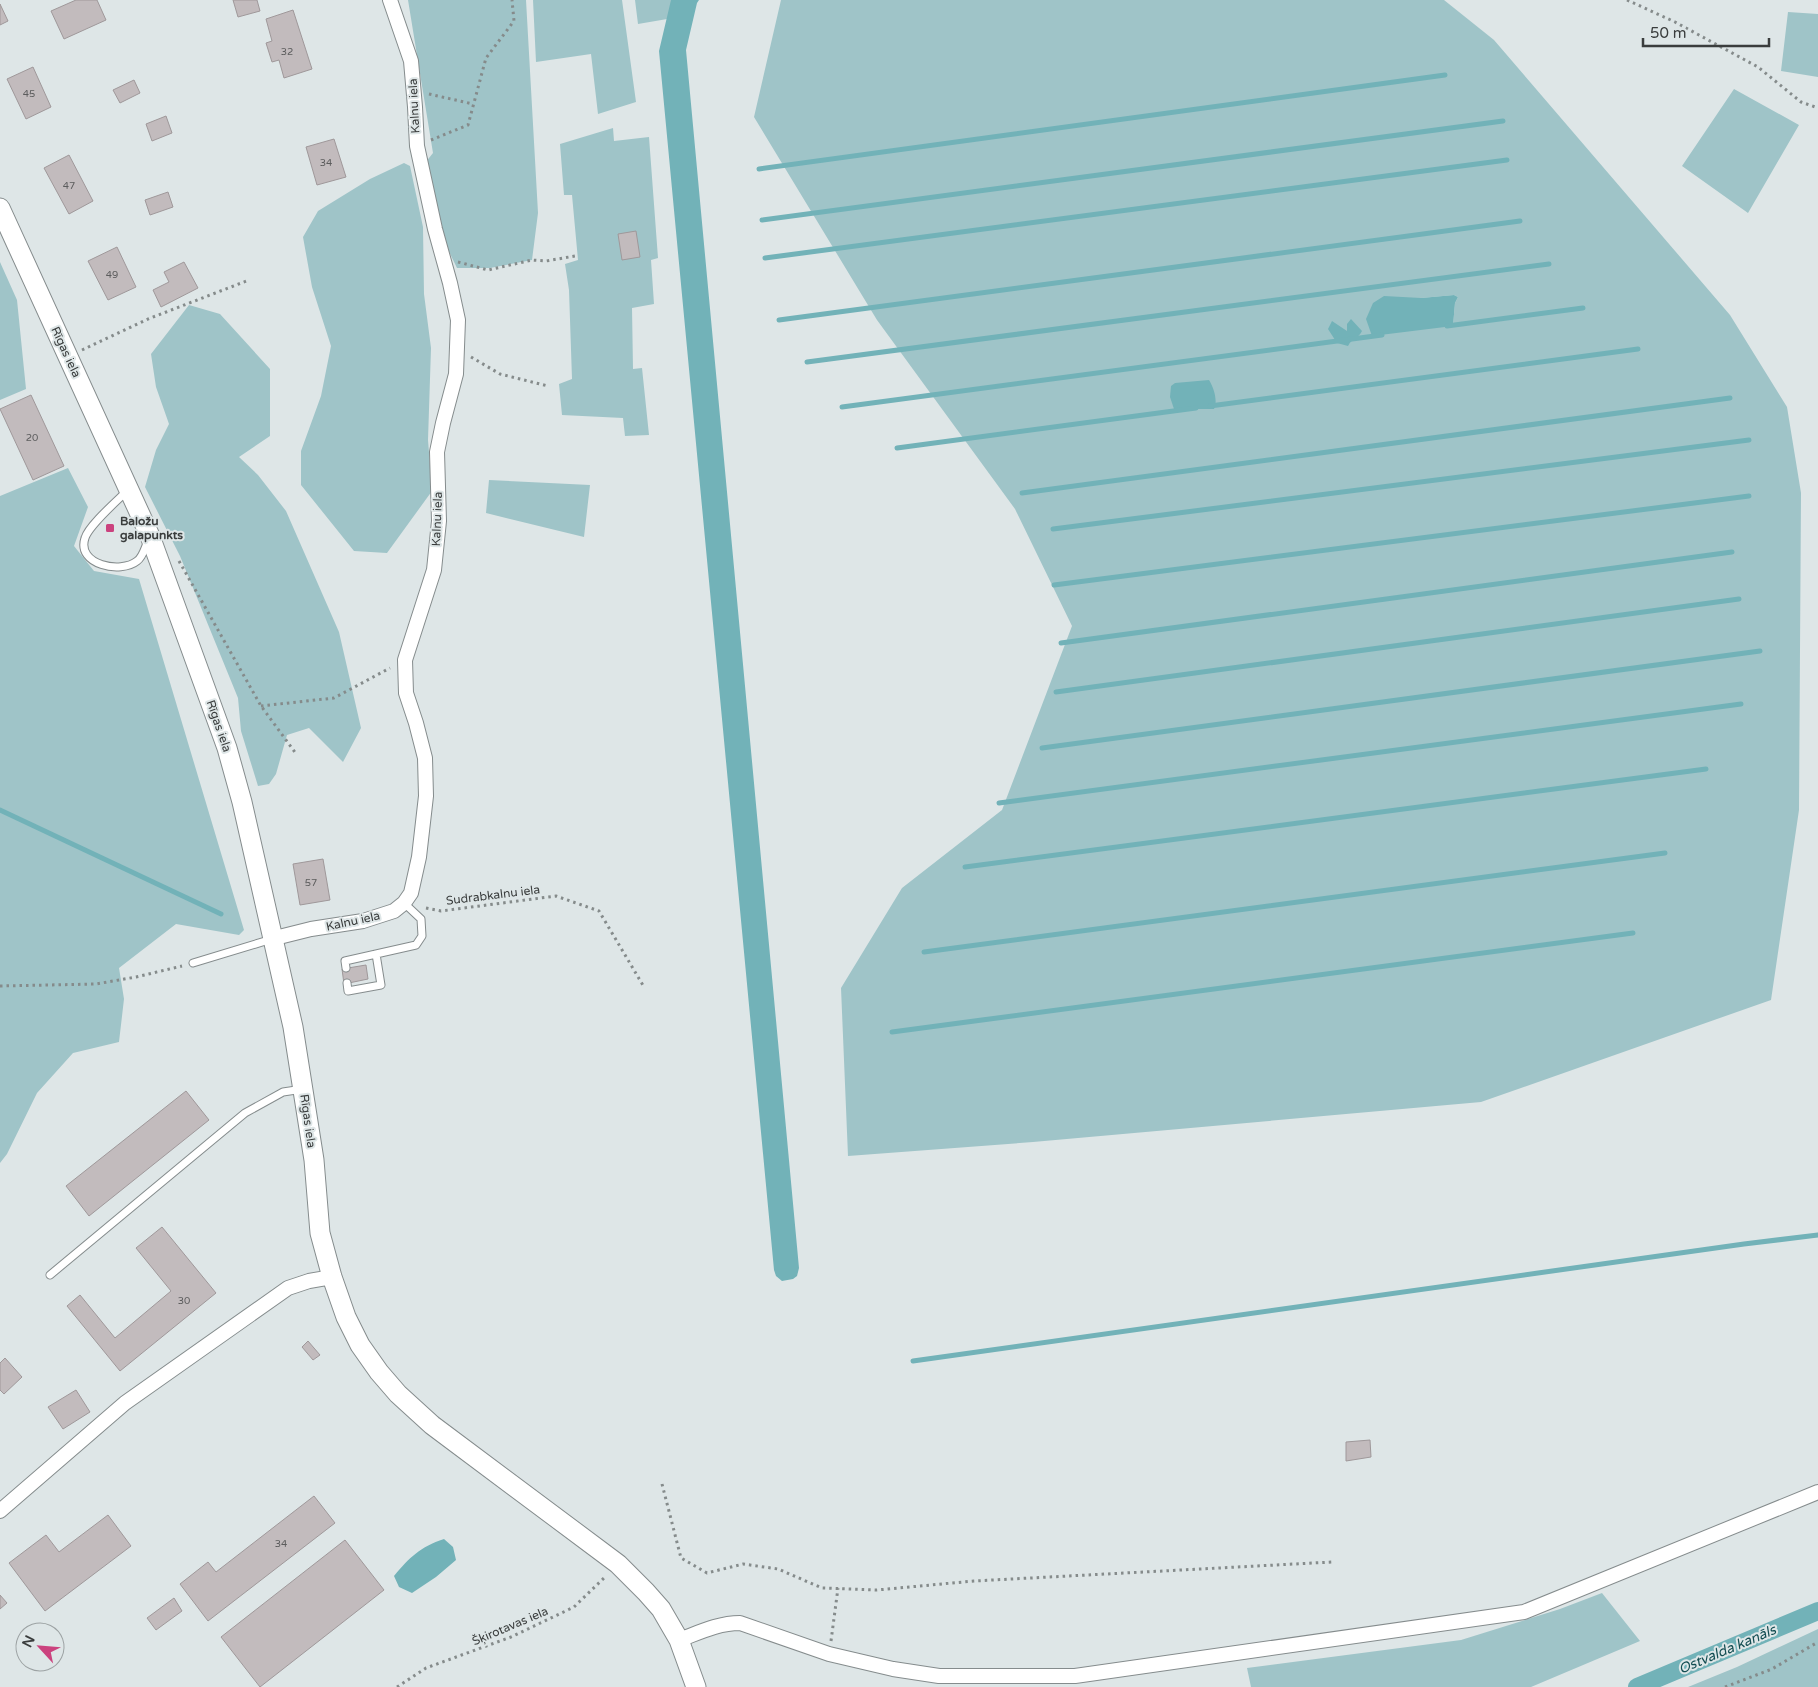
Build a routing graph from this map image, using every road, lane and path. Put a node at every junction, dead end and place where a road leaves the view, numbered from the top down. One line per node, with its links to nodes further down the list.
1 (390, 0): 7 (street, Kalnu iela)
2 (512, 0): 5 (path)
3 (1627, 0): 6 (path)
4 (424, 93): 5 (path)
5 (473, 104): 7 (path)
6 (1818, 108)
7 (416, 146): 10 (street, Kalnu iela)
8 (0, 208): 13 (street, Rīgas iela)
9 (575, 256): 10 (path)
10 (443, 257): 12 (street, Kalnu iela)
11 (249, 280): 13 (path)
12 (457, 349): 14 (path); 17 (street, Kalnu iela)
13 (69, 356): 15 (street, Rīgas iela)
14 (548, 386)
15 (129, 490): 16 (street, Rīgas iela); 16 (lane)
16 (152, 542): 18 (path); 21 (street, Rīgas iela)
17 (405, 660): 18 (path); 20 (street, Kalnu iela)
18 (261, 706): 19 (path)
19 (297, 755)
20 (404, 902): 21 (street, Kalnu iela); 22 (lane); 27 (path, Sudrabkalnu iela)
21 (274, 938): 23 (lane); 28 (street, Rīgas iela)
22 (376, 954): 24 (lane); 25 (lane)
23 (193, 963): 26 (path)
24 (346, 968)
25 (347, 983)
26 (0, 986)
27 (644, 987)
28 (303, 1089): 29 (lane); 30 (street, Rīgas iela)
29 (50, 1275)
30 (332, 1277): 33 (street); 35 (street, Rīgas iela)
31 (662, 1484): 36 (path)
32 (1818, 1492): 39 (street)
33 (0, 1511)
34 (1332, 1562): 36 (path)
35 (618, 1564): 37 (street, Rīgas iela); 40 (path, Šķirotavas iela)
36 (838, 1588): 39 (path)
37 (679, 1640): 39 (street); 41 (street, Rīgas iela)
38 (1818, 1642): 42 (path)
39 (829, 1654)
40 (397, 1687)
41 (696, 1687)
42 (1725, 1687)

